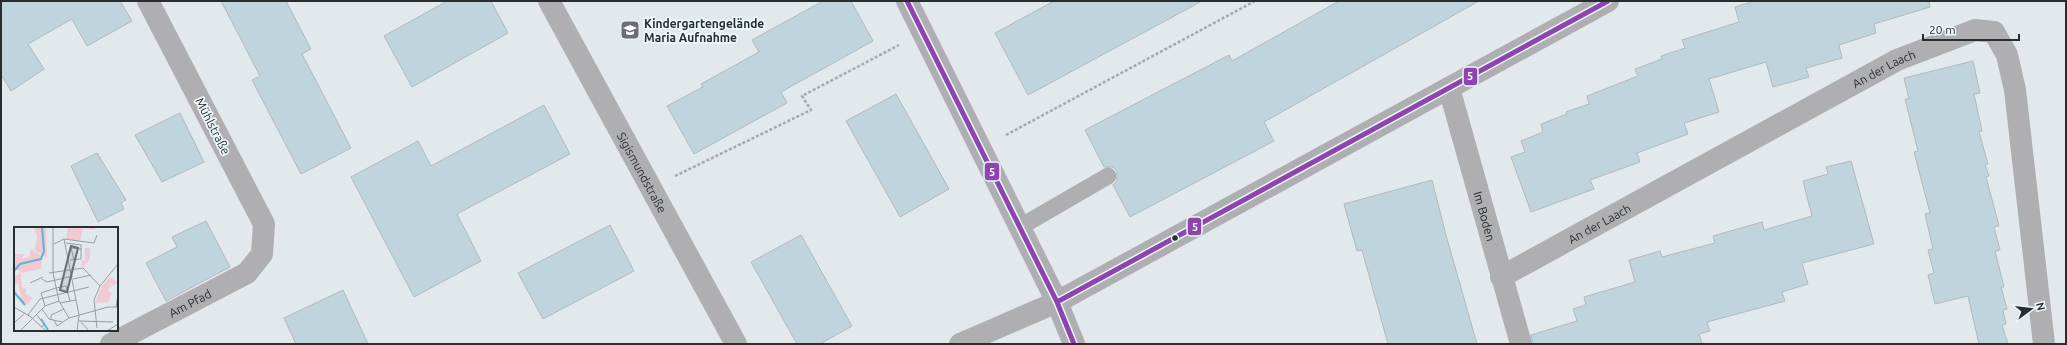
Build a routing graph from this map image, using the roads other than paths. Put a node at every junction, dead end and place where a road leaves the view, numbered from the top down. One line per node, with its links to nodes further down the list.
1 (148, 1): 8 (street, Mühlstraße)
2 (549, 1): 12 (street, Sigismundstraße)
3 (907, 1): 7 (street)
4 (1608, 1): 5 (street)
5 (1449, 88): 9 (street, Im Boden); 10 (street)
6 (1108, 176): 7 (lane)
7 (1020, 227): 10 (street)
8 (262, 254): 11 (street, Am Pfad)
9 (1501, 277): 15 (street, Im Boden); 16 (street, An der Laach)
10 (1058, 302): 13 (street); 14 (street)
11 (111, 344)
12 (736, 344)
13 (960, 344)
14 (1074, 344)
15 (1521, 344)
16 (2044, 344)

